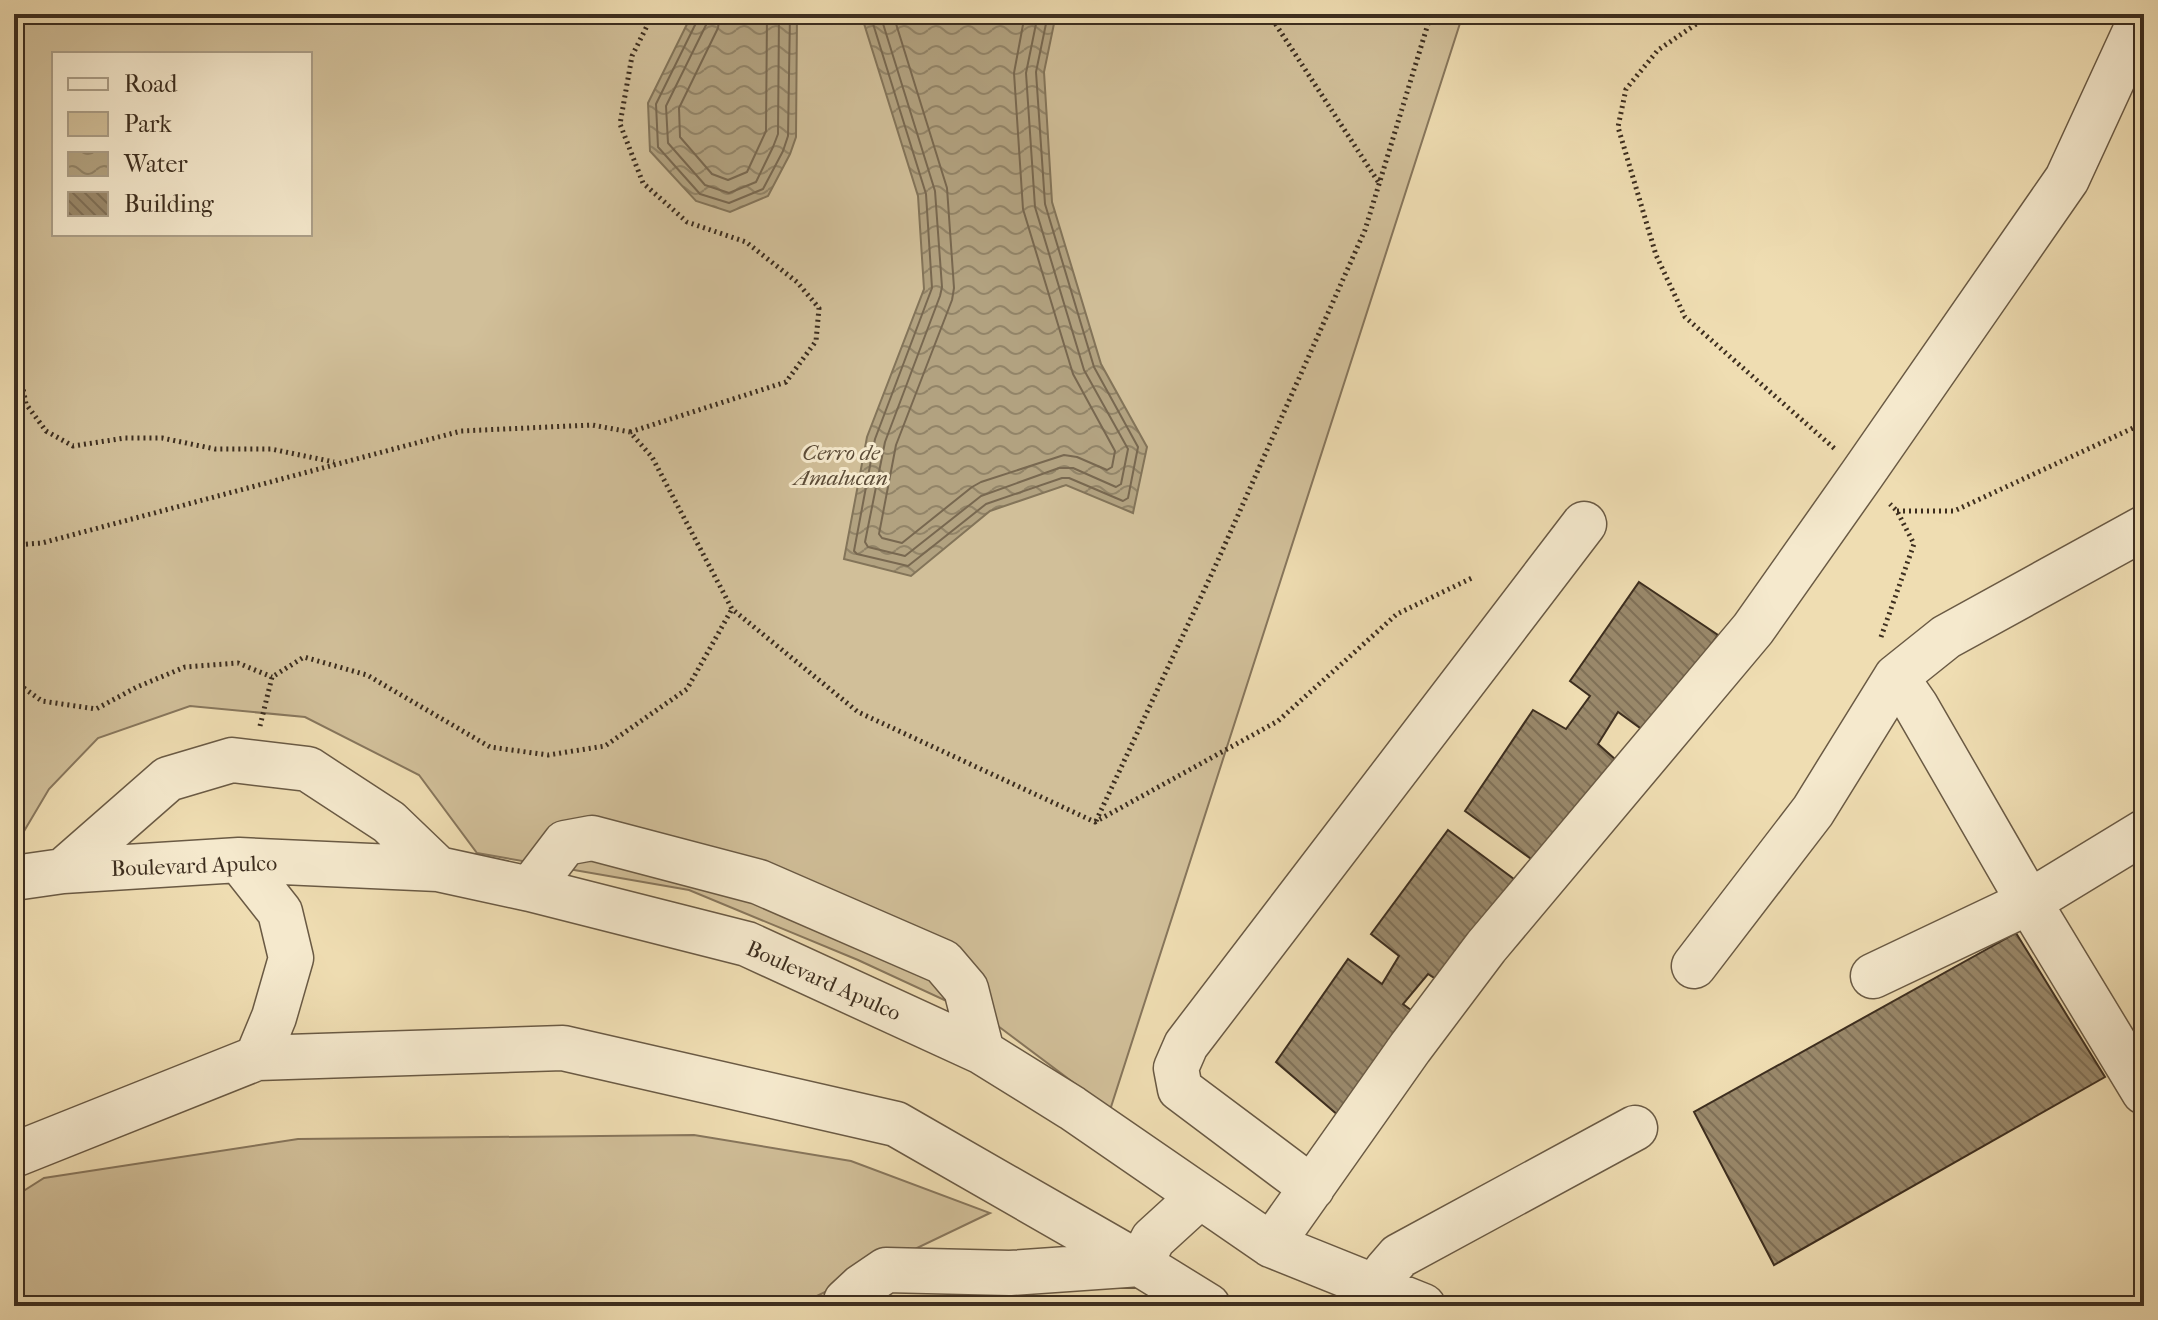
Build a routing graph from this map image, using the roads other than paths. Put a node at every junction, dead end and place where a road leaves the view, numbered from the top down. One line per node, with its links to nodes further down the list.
1 (2143, 14): 19 (street)
2 (1584, 524): 19 (street)
3 (2144, 528): 4 (street)
4 (1896, 677): 11 (street); 12 (street)
5 (2144, 832): 11 (street)
6 (239, 860): 7 (street, Boulevard Apulco); 8 (street, Boulevard Apulco); 15 (street)
7 (438, 869): 8 (street); 10 (street, Boulevard Apulco)
8 (63, 871): 9 (street, Boulevard Apulco)
9 (14, 878)
10 (530, 889): 14 (street, Boulevard Apulco); 14 (street)
11 (2029, 902): 13 (street); 16 (street)
12 (1694, 966)
13 (1873, 976)
14 (982, 1052): 20 (street, Boulevard Apulco)
15 (257, 1058): 18 (street); 22 (street)
16 (2144, 1092)
17 (1635, 1128): 23 (street)
18 (14, 1155)
19 (1312, 1188): 21 (street)
20 (1199, 1197): 21 (street, Boulevard Apulco); 22 (street)
21 (1271, 1245): 23 (street, Boulevard Apulco)
22 (1140, 1264): 24 (street); 25 (street)
23 (1380, 1289): 26 (street, Boulevard Apulco)
24 (863, 1300)
25 (1208, 1306)
26 (1423, 1306)

